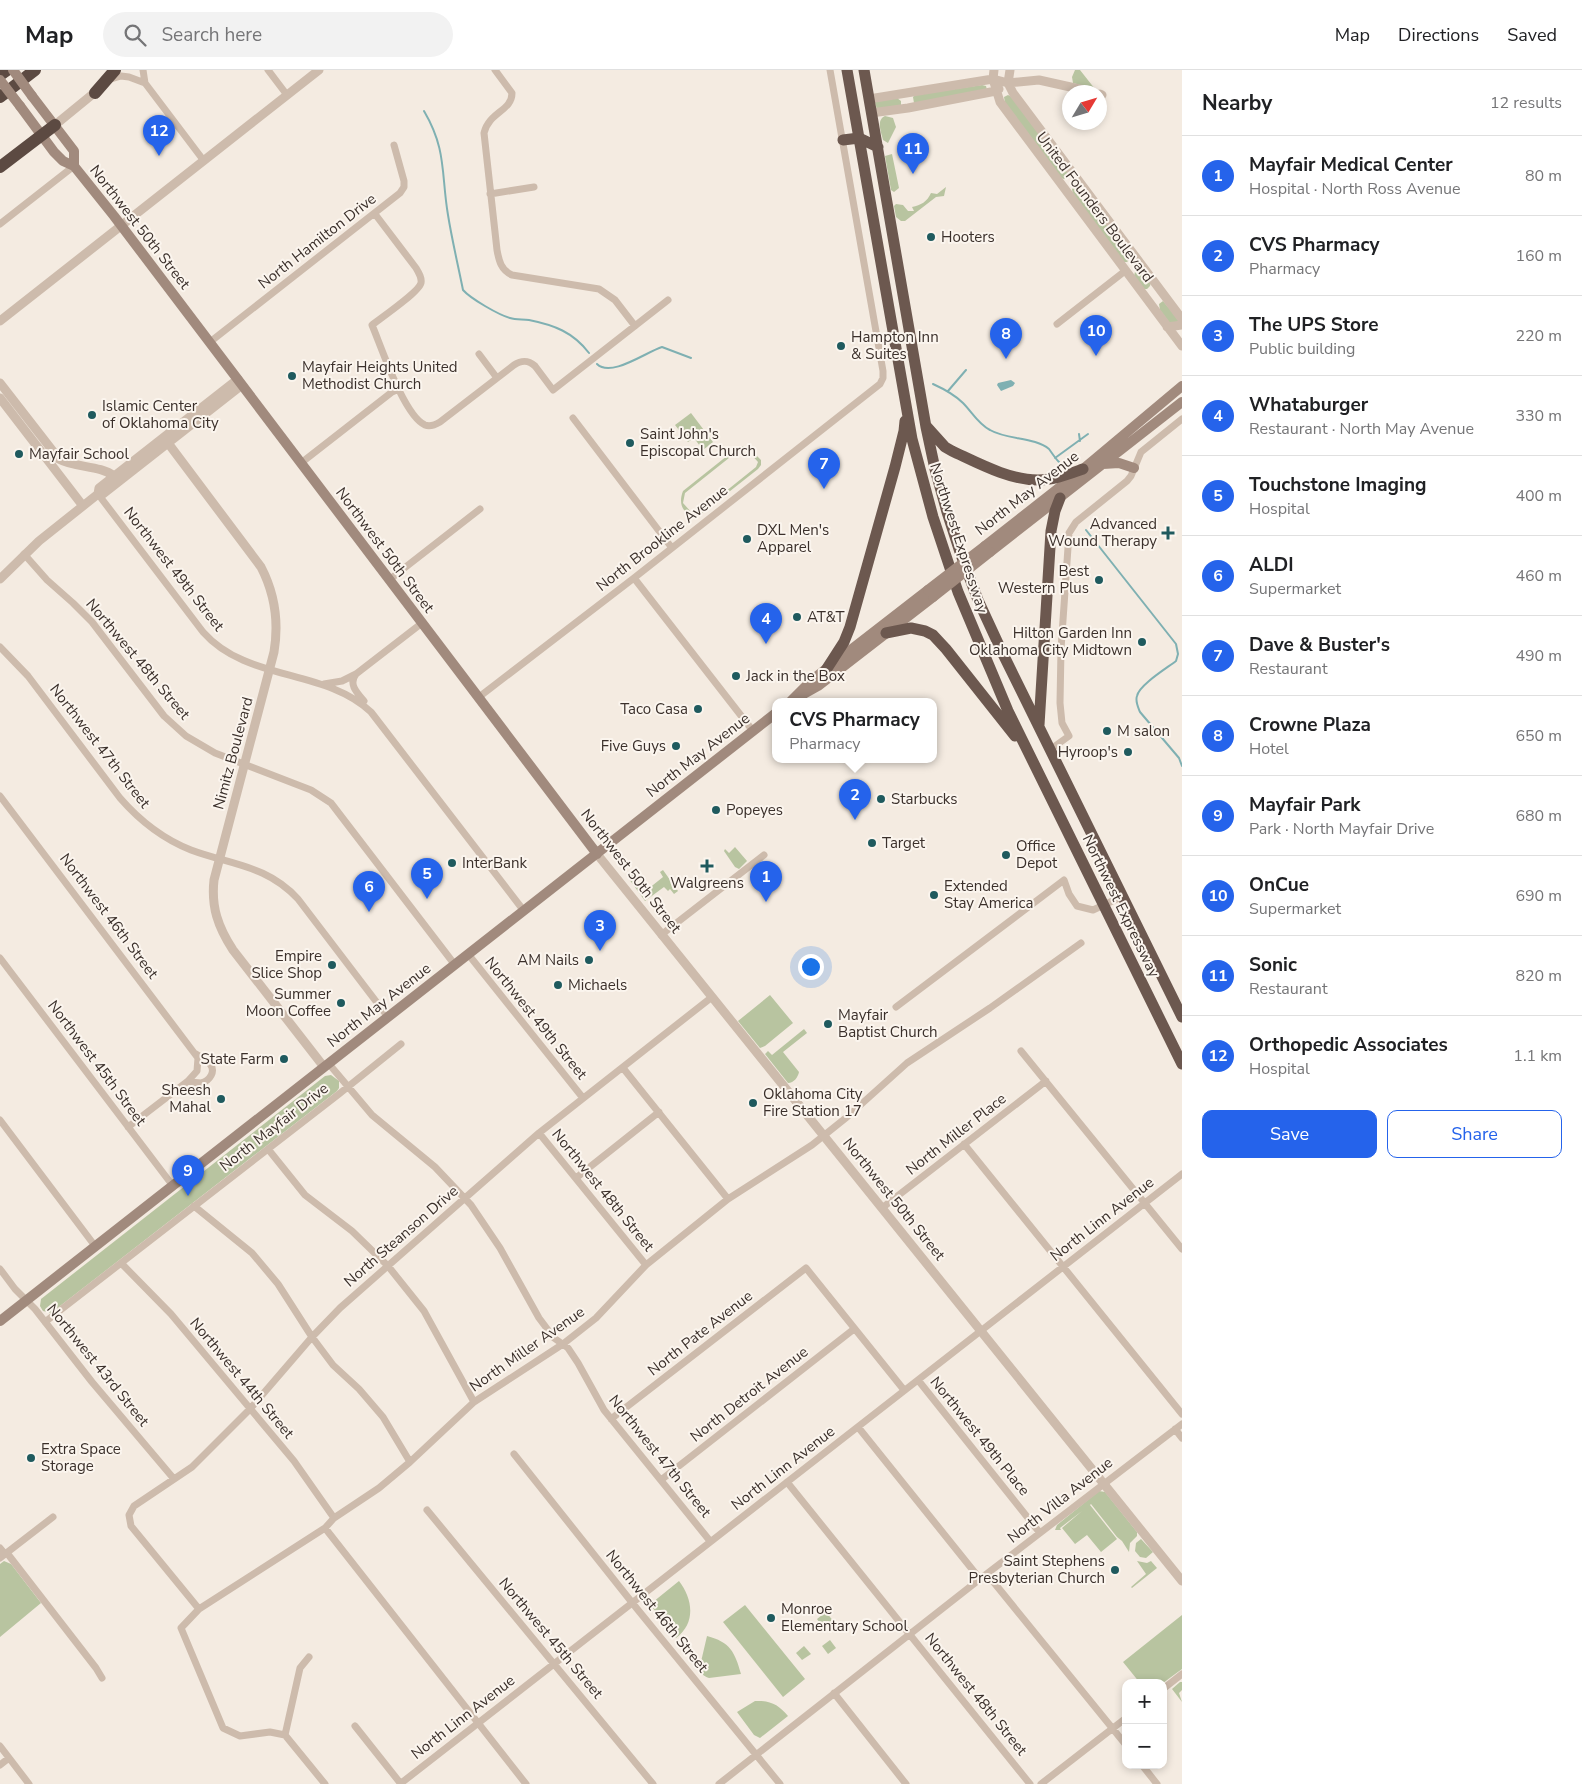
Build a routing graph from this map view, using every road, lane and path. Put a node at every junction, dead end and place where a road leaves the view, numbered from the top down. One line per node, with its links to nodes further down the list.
1 (7, 70): 13 (highway)
2 (13, 70): 29 (main road, Northwest 50th Street, bridge)
3 (35, 70): 24 (highway)
4 (122, 70): 14 (street)
5 (143, 70): 17 (street)
6 (268, 70): 23 (street)
7 (319, 70): 23 (street)
8 (495, 70): 41 (street)
9 (830, 70): 32 (street)
10 (847, 70): 25 (highway, Northwest Expressway)
11 (864, 70): 26 (highway, Northwest Expressway)
12 (1010, 70): 18 (street)
13 (0, 75)
14 (113, 75): 17 (street); 21 (highway)
15 (994, 75): 18 (street); 20 (street, United Founders Boulevard); 22 (street)
16 (0, 80): 30 (main road, Northwest 50th Street, bridge)
17 (145, 83): 35 (street)
18 (1008, 85): 19 (street); 20 (street); 38 (street, United Founders Boulevard)
19 (1062, 85)
20 (996, 91): 27 (street); 40 (street, United Founders Boulevard)
21 (95, 93): 29 (street)
22 (906, 94): 26 (street); 27 (street)
23 (287, 95): 35 (street)
24 (0, 97)
25 (852, 99): 28 (highway); 31 (highway, Northwest Expressway)
26 (869, 99): 28 (highway, Northwest Expressway)
27 (908, 108): 28 (street)
28 (871, 113): 34 (highway, Northwest Expressway)
29 (55, 125): 30 (highway); 36 (main road, Northwest 50th Street)
30 (42, 136): 36 (main road, Northwest 50th Street); 37 (highway)
31 (859, 138): 32 (highway); 34 (highway); 66 (highway, Northwest Expressway)
32 (842, 140): 81 (street, North Brookline Avenue)
33 (394, 144): 42 (street, North Hamilton Drive)
34 (878, 147): 69 (highway, Northwest Expressway)
35 (204, 161): 44 (street)
36 (74, 166): 43 (street); 44 (main road, Northwest 50th Street)
37 (0, 167)
38 (1076, 178): 40 (street); 45 (street, United Founders Boulevard)
39 (534, 187): 41 (street)
40 (1063, 188): 46 (street, United Founders Boulevard)
41 (490, 194): 54 (street)
42 (375, 214): 56 (street, North Hamilton Drive); 63 (street)
43 (0, 224)
44 (121, 226): 51 (street); 56 (main road, Northwest 50th Street)
45 (1138, 261): 46 (street); 47 (street, United Founders Boulevard)
46 (1125, 271): 49 (street, United Founders Boulevard); 52 (street)
47 (1161, 291): 49 (street); 50 (street, United Founders Boulevard)
48 (668, 300): 54 (street)
49 (1147, 300): 55 (street, United Founders Boulevard)
50 (1182, 319)
51 (0, 321)
52 (1057, 324)
53 (1182, 325): 55 (street)
54 (635, 326): 59 (street)
55 (1167, 327): 57 (street, United Founders Boulevard)
56 (210, 342): 60 (main road, Northwest 50th Street)
57 (1182, 346)
58 (479, 354): 59 (street)
59 (497, 378): 63 (street)
60 (240, 382): 70 (street); 71 (street); 72 (main road, Northwest 50th Street)
61 (0, 383): 76 (street)
62 (1182, 386): 75 (main road, North May Avenue)
63 (399, 389): 72 (street)
64 (0, 398): 79 (street)
65 (1182, 402): 73 (main road, North May Avenue)
66 (906, 404): 92 (highway); 102 (highway, Northwest Expressway)
67 (573, 418): 81 (street)
68 (1182, 419): 74 (street)
69 (926, 427): 75 (highway); 100 (highway, Northwest Expressway)
70 (168, 443): 71 (street); 91 (street, Nimitz Boulevard)
71 (149, 453): 76 (street); 77 (street)
72 (301, 463): 86 (main road, Northwest 50th Street)
73 (1102, 464): 74 (main road); 78 (main road, North May Avenue)
74 (1134, 468): 103 (street)
75 (1084, 469): 82 (main road, North May Avenue)
76 (114, 476): 77 (street)
77 (98, 494): 79 (street); 91 (street, Northwest 49th Street)
78 (1060, 498): 82 (main road, North May Avenue); 100 (highway)
79 (83, 506): 83 (street)
80 (480, 509): 86 (street)
81 (672, 548): 84 (street, North Brookline Avenue)
82 (987, 549): 87 (main road, North May Avenue, bridge)
83 (24, 554): 85 (street); 104 (street, Northwest 48th Street)
84 (634, 578): 95 (street, North Brookline Avenue); 101 (street)
85 (0, 579)
86 (389, 580): 88 (main road, Northwest 50th Street)
87 (930, 593): 89 (main road, North May Avenue); 92 (main road, North May Avenue)
88 (422, 623): 93 (street); 95 (main road, Northwest 50th Street)
89 (886, 633): 97 (main road, North May Avenue); 102 (highway)
90 (0, 647): 108 (street, Northwest 47th Street)
91 (269, 669): 94 (street, Northwest 49th Street); 104 (street, Nimitz Boulevard)
92 (826, 670): 96 (main road, North May Avenue)
93 (356, 674): 94 (street); 98 (street, Northwest 49th Street)
94 (321, 684): 98 (street, Northwest 49th Street)
95 (478, 697): 106 (main road, Northwest 50th Street)
96 (795, 698)
97 (796, 698)
98 (371, 712): 111 (street, Northwest 49th Street)
99 (772, 716): 101 (main road, North May Avenue)
100 (1039, 726): 103 (highway, Northwest Expressway)
101 (753, 731): 106 (main road, North May Avenue)
102 (1026, 747): 110 (highway, Northwest Expressway)
103 (1051, 749): 109 (highway, Northwest Expressway)
104 (244, 764): 108 (street, Nimitz Boulevard); 116 (street, Northwest 48th Street)
105 (0, 796): 123 (street, Northwest 46th Street)
106 (597, 854): 111 (main road, North May Avenue); 112 (street, Northwest 50th Street)
107 (764, 855): 112 (street)
108 (219, 859): 119 (street, Northwest 47th Street); 125 (street, Nimitz Boulevard)
109 (1123, 896): 110 (street); 120 (highway, Northwest Expressway)
110 (1104, 904): 118 (street); 124 (highway, Northwest Expressway)
111 (524, 911): 114 (main road, North May Avenue)
112 (661, 935): 117 (street, Northwest 50th Street)
113 (1081, 943): 135 (street, North Miller Avenue)
114 (468, 954): 116 (main road, North May Avenue); 130 (street, Northwest 49th Street)
115 (0, 958): 133 (street, Northwest 45th Street)
116 (455, 965): 119 (main road, North May Avenue)
117 (712, 997): 126 (street, North Steanson Drive); 135 (street, Northwest 50th Street)
118 (896, 1007)
119 (388, 1017): 125 (main road, North May Avenue)
120 (1182, 1017)
121 (401, 1044): 129 (street, North Mayfair Drive)
122 (1021, 1051): 128 (street)
123 (196, 1054): 127 (street); 127 (street, Northwest 46th Street)
124 (1182, 1064)
125 (327, 1065): 129 (street, Northwest 47th Street); 140 (main road, North May Avenue)
126 (624, 1068): 130 (street, North Steanson Drive); 131 (street)
127 (188, 1081): 133 (street)
128 (1046, 1082): 136 (street, North Miller Place); 143 (street)
129 (347, 1087): 137 (street, North Mayfair Drive); 141 (street, Northwest 47th Street)
130 (583, 1098): 134 (street, North Steanson Drive)
131 (659, 1112): 139 (street); 142 (street)
132 (0, 1120): 146 (street)
133 (128, 1127): 140 (street, Northwest 45th Street)
134 (539, 1133): 139 (street, Northwest 48th Street); 141 (street, North Steanson Drive)
135 (824, 1136): 142 (street, North Miller Avenue); 145 (street, Northwest 50th Street)
136 (964, 1144): 145 (street, North Miller Place); 151 (street)
137 (268, 1149): 144 (street, North Mayfair Drive); 150 (street)
138 (1182, 1174): 143 (street, North Linn Avenue)
139 (576, 1178): 149 (street, Northwest 48th Street)
140 (172, 1186): 146 (main road, North May Avenue)
141 (465, 1198): 150 (street, North Steanson Drive); 159 (street, Northwest 47th Street)
142 (728, 1198): 149 (street, North Miller Avenue)
143 (1144, 1202): 147 (street); 151 (street, North Linn Avenue)
144 (194, 1206): 148 (street, North Mayfair Drive); 158 (street)
145 (882, 1208): 157 (street, Northwest 50th Street)
146 (95, 1246): 153 (main road, North May Avenue)
147 (1182, 1249)
148 (121, 1263): 155 (street, North Mayfair Drive); 163 (street, Northwest 44th Street)
149 (646, 1265): 159 (street, North Miller Avenue)
150 (388, 1266): 158 (street, North Steanson Drive); 162 (street)
151 (1063, 1266): 157 (street, North Linn Avenue); 164 (street)
152 (0, 1269): 153 (street, Northwest 43rd Street)
153 (26, 1300): 154 (main road, North May Avenue); 155 (street, Northwest 43rd Street)
154 (0, 1321)
155 (45, 1322): 172 (street, Northwest 43rd Street)
156 (854, 1329): 161 (street); 165 (street, North Pate Avenue); 173 (street, North Detroit Avenue)
157 (980, 1331): 160 (street, North Linn Avenue); 175 (street, Northwest 50th Street)
158 (312, 1337): 163 (street, North Steanson Drive); 171 (street)
159 (563, 1344): 162 (street, North Miller Avenue); 165 (street, Northwest 47th Street)
160 (918, 1380): 161 (street, North Linn Avenue); 180 (street, Northwest 49th Place)
161 (904, 1390): 167 (street, North Linn Avenue)
162 (474, 1402): 171 (street, North Miller Avenue)
163 (250, 1409): 172 (street, North Steanson Drive); 178 (street, Northwest 44th Street)
164 (1182, 1414)
165 (611, 1419): 173 (street, Northwest 47th Street)
166 (1182, 1424): 168 (street, North Villa Avenue)
167 (858, 1427): 174 (street, North Linn Avenue); 184 (street)
168 (1175, 1429): 169 (street); 175 (street, North Villa Avenue)
169 (1182, 1438)
170 (514, 1454): 186 (street, Northwest 46th Street)
171 (410, 1462): 178 (street, North Miller Avenue)
172 (174, 1479): 187 (street, North Steanson Drive)
173 (661, 1480): 181 (street, Northwest 47th Street)
174 (787, 1482): 181 (street, North Linn Avenue); 188 (street, Northwest 48th Street)
175 (1103, 1484): 180 (street, North Villa Avenue); 185 (street, Northwest 50th Street)
176 (427, 1510): 190 (street, Northwest 45th Street)
177 (54, 1516): 182 (street)
178 (334, 1518): 179 (street, North Miller Avenue)
179 (325, 1528): 187 (street, North Miller Avenue); 196 (street)
180 (1040, 1533): 183 (street, North Villa Avenue)
181 (710, 1542): 186 (street, North Linn Avenue)
182 (3, 1553): 192 (street)
183 (987, 1574): 184 (street, North Villa Avenue); 198 (street)
184 (980, 1579): 188 (street, North Villa Avenue)
185 (1182, 1581)
186 (632, 1603): 190 (street, North Linn Avenue); 202 (street, Northwest 46th Street)
187 (198, 1609): 199 (street, North Miller Avenue)
188 (910, 1634): 194 (street, North Villa Avenue); 214 (street, Northwest 48th Street)
189 (309, 1657): 199 (street)
190 (554, 1663): 196 (street, North Linn Avenue); 210 (street, Northwest 45th Street)
191 (1182, 1674): 193 (street)
192 (102, 1678)
193 (1167, 1686)
194 (834, 1693): 202 (street, North Villa Avenue); 213 (street)
195 (1122, 1721): 198 (street)
196 (478, 1724): 208 (street, North Linn Avenue); 209 (street)
197 (355, 1726): 208 (street)
198 (1112, 1729): 200 (street); 215 (street)
199 (285, 1735): 207 (street)
200 (1122, 1740)
201 (0, 1746): 203 (street)
202 (756, 1755): 211 (street, North Villa Avenue); 212 (street, Northwest 46th Street)
203 (9, 1758): 204 (street); 206 (street)
204 (0, 1765)
205 (1145, 1769): 216 (street)
206 (29, 1784)
207 (325, 1784)
208 (401, 1784)
209 (526, 1784)
210 (653, 1784)
211 (719, 1784)
212 (780, 1784)
213 (906, 1784)
214 (1030, 1784)
215 (1043, 1784)
216 (1157, 1784)

